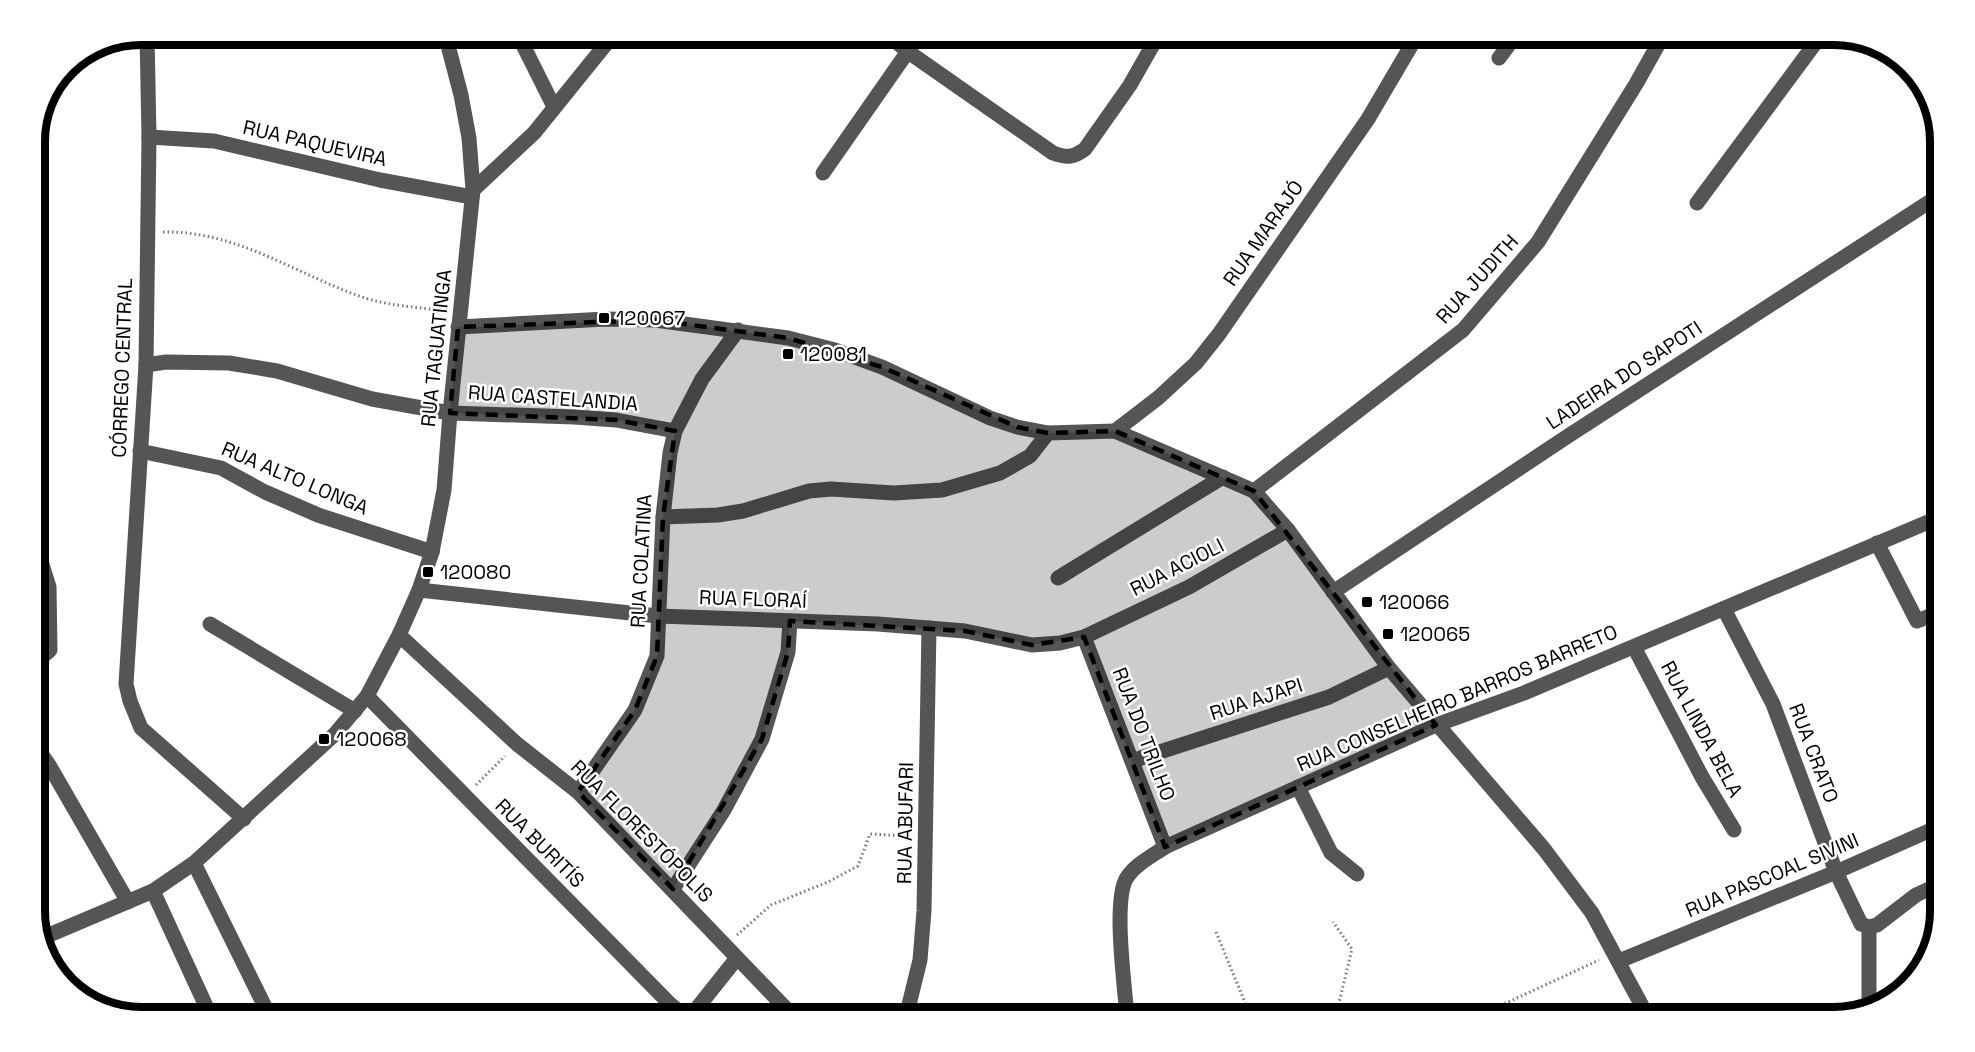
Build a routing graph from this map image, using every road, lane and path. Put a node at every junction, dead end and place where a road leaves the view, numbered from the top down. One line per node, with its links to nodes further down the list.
1 (147, 45): 15 (street, CÓRREGO CENTRAL)
2 (448, 45): 17 (street, RUA TAGUATINGA)
3 (523, 45): 14 (street)
4 (605, 45): 14 (street)
5 (900, 45): 12 (street)
6 (912, 45): 12 (street)
7 (1153, 45): 12 (street)
8 (1412, 45): 26 (street, RUA MARAJÓ)
9 (1509, 45): 13 (street)
10 (1658, 45): 30 (street, RUA JUDITH)
11 (1814, 45): 19 (street)
12 (907, 51): 16 (street)
13 (1499, 58)
14 (554, 107): 17 (street)
15 (149, 137): 17 (street, RUA PAQUEVIRA); 20 (street, CÓRREGO CENTRAL)
16 (823, 173)
17 (472, 194): 21 (street, RUA TAGUATINGA)
18 (1930, 201): 39 (street, LADEIRA DO SAPOTI)
19 (1697, 203)
20 (147, 232): 21 (path); 23 (street, CÓRREGO CENTRAL)
21 (459, 320): 22 (street); 24 (street, RUA TAGUATINGA)
22 (738, 330): 25 (street, RUA COLATINA); 27 (street)
23 (146, 365): 24 (street, RUA CASTELANDIA); 28 (street, CÓRREGO CENTRAL)
24 (450, 413): 25 (street, RUA CASTELANDIA); 35 (street, RUA TAGUATINGA)
25 (675, 431): 31 (street, RUA COLATINA)
26 (1115, 431): 27 (street); 29 (street)
27 (1048, 433): 31 (street)
28 (140, 452): 35 (street, RUA ALTO LONGA); 60 (street, CÓRREGO CENTRAL)
29 (1223, 477): 30 (street); 37 (street)
30 (1254, 491): 33 (street)
31 (663, 517): 41 (street, RUA COLATINA)
32 (1930, 521): 34 (street, RUA CONSELHEIRO BARROS BARRETO)
33 (1288, 530): 39 (street); 47 (street, RUA ACIOLI)
34 (1877, 543): 40 (street, RUA CONSELHEIRO BARROS BARRETO); 42 (street)
35 (432, 552): 38 (street, RUA TAGUATINGA)
36 (45, 574): 49 (street)
37 (1058, 578)
38 (419, 590): 41 (street, RUA FLORAÍ); 46 (street, RUA TAGUATINGA)
39 (1333, 592): 50 (street)
40 (1724, 609): 48 (street, RUA CONSELHEIRO BARROS BARRETO); 66 (street, RUA CRATO)
41 (658, 616): 43 (street, RUA FLORAÍ); 58 (street, RUA COLATINA)
42 (1930, 616)
43 (790, 621): 45 (street, RUA FLORAÍ); 69 (street)
44 (210, 624): 52 (street)
45 (929, 628): 47 (street, RUA FLORAÍ); 63 (street, RUA ABUFARI)
46 (399, 635): 51 (street, RUA TAGUATINGA); 54 (street, RUA FLORESTÓPOLIS)
47 (1084, 636): 56 (street, RUA DO TRILHO)
48 (1635, 647): 53 (street, RUA CONSELHEIRO BARROS BARRETO); 61 (street, RUA LINDA BELA)
49 (45, 654)
50 (1389, 668): 53 (street); 56 (street, RUA AJAPI)
51 (367, 696): 52 (street, RUA TAGUATINGA); 59 (street, RUA BURITÍS)
52 (356, 711): 60 (street, RUA TAGUATINGA)
53 (1436, 725): 57 (street, RUA CONSELHEIRO BARROS BARRETO); 77 (street)
54 (517, 744): 58 (street, RUA FLORESTÓPOLIS); 59 (path)
55 (45, 759): 71 (street)
56 (1132, 761): 64 (street, RUA DO TRILHO)
57 (1298, 787): 64 (street, RUA CONSELHEIRO BARROS BARRETO); 67 (street)
58 (578, 792): 69 (street, RUA FLORESTÓPOLIS)
59 (465, 796): 82 (street, RUA BURITÍS)
60 (244, 819): 65 (street, RUA TAGUATINGA)
61 (1734, 830)
62 (1930, 831): 66 (street, RUA PASCOAL SIVINI)
63 (926, 837): 76 (path); 85 (street, RUA ABUFARI)
64 (1165, 847): 86 (street, RUA CONSELHEIRO BARROS BARRETO)
65 (194, 863): 70 (street, RUA TAGUATINGA); 81 (street)
66 (1836, 872): 73 (street, RUA CRATO); 77 (street, RUA PASCOAL SIVINI)
67 (1357, 874)
68 (1930, 889): 73 (street)
69 (673, 890): 76 (street, RUA FLORESTÓPOLIS)
70 (153, 891): 71 (street, RUA TAGUATINGA); 80 (street)
71 (128, 902): 75 (street, RUA TAGUATINGA)
72 (1334, 922): 88 (path)
73 (1869, 927): 79 (street)
74 (1216, 932): 87 (path)
75 (48, 935)
76 (725, 945): 78 (street, RUA FLORESTÓPOLIS)
77 (1617, 957): 89 (path); 90 (street)
78 (736, 958): 83 (street); 84 (street, RUA FLORESTÓPOLIS)
79 (1869, 1000)
80 (206, 1007)
81 (265, 1007)
82 (675, 1007)
83 (698, 1007)
84 (784, 1007)
85 (908, 1007)
86 (1126, 1007)
87 (1247, 1007)
88 (1336, 1007)
89 (1500, 1007)
90 (1643, 1007)

